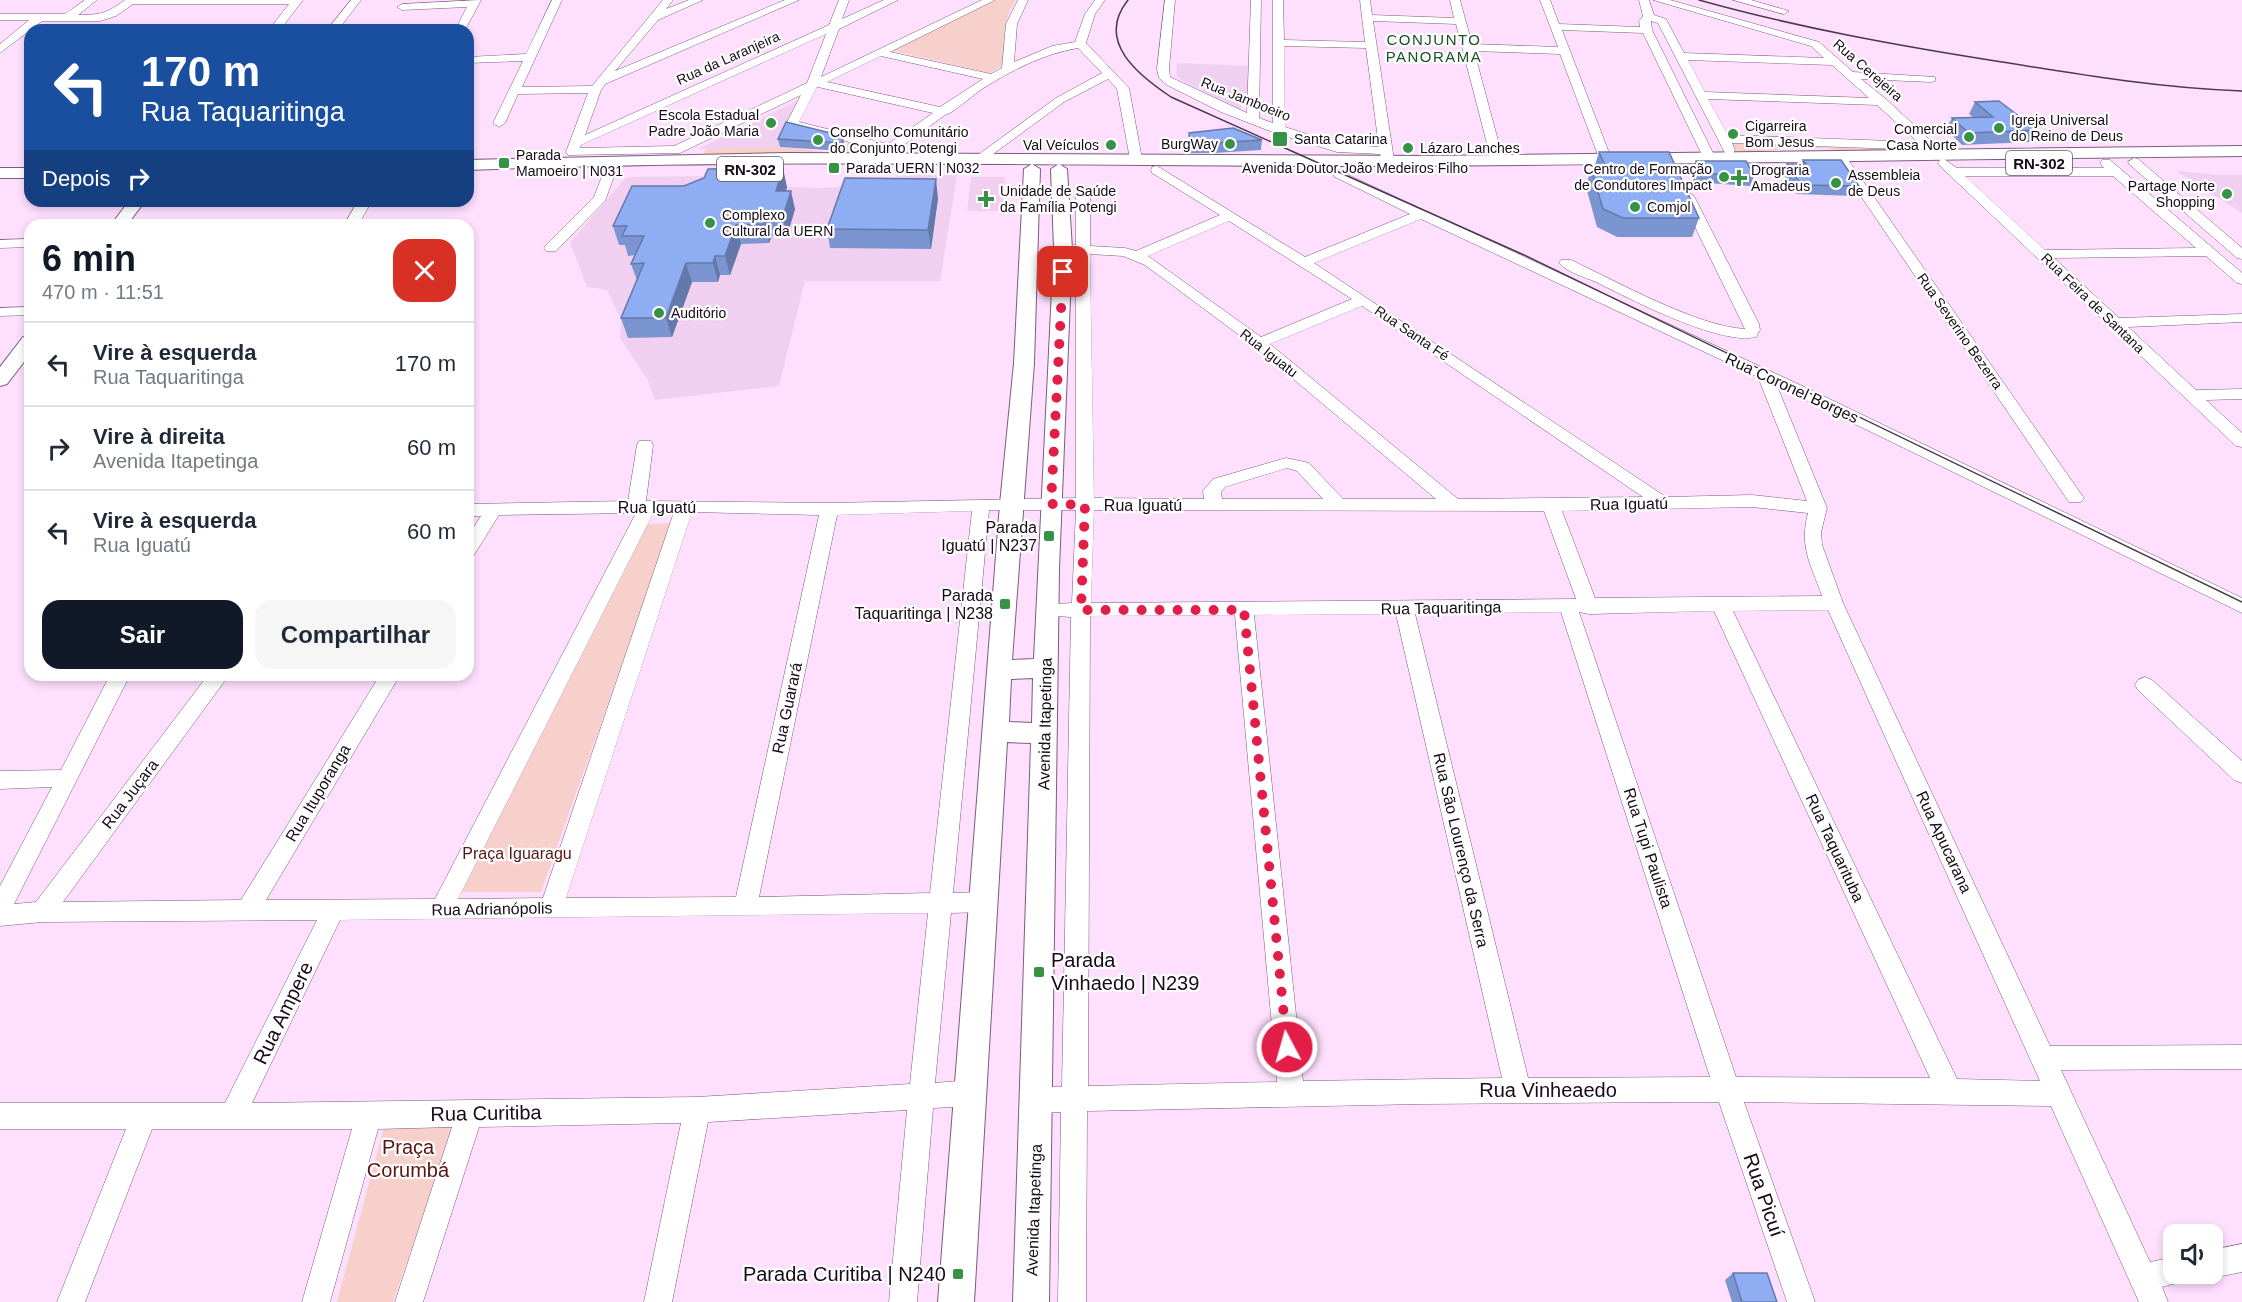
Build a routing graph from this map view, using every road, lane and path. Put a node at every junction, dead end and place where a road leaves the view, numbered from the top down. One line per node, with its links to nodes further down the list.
1 (92, 0): 28 (street)
2 (356, 0): 35 (street)
3 (557, 0): 49 (street)
4 (668, 0): 30 (street)
5 (698, 0): 30 (street)
6 (794, 0): 58 (street)
7 (844, 0): 38 (street)
8 (893, 0): 38 (street, Rua da Laranjeira)
9 (990, 0): 47 (street)
10 (1023, 0): 52 (street)
11 (1100, 0): 42 (street)
12 (1170, 0): 63 (street, Rua Jamboeiro)
13 (1365, 0): 31 (street)
14 (1455, 0): 32 (street)
15 (1545, 0): 37 (street)
16 (1658, 0): 51 (street, Rua Cerejeira)
17 (1738, 0): 25 (street)
18 (131, 1): 19 (street); 28 (street)
19 (297, 1): 34 (street)
20 (1644, 1): 29 (street)
21 (476, 2): 24 (street); 36 (street)
22 (1256, 5): 23 (street); 63 (street)
23 (1279, 6): 41 (street)
24 (402, 7)
25 (1784, 11)
26 (0, 17): 27 (street)
27 (40, 17): 28 (street); 33 (street)
28 (68, 17)
29 (1649, 17): 40 (street); 48 (street)
30 (653, 18): 58 (street)
31 (1368, 18): 32 (street); 43 (street)
32 (1460, 21): 44 (street)
33 (32, 24)
34 (278, 24)
35 (337, 24)
36 (463, 24)
37 (1555, 27): 40 (street); 46 (street)
38 (831, 28): 57 (street); 68 (street, Rua da Laranjeira)
39 (24, 30): 45 (street)
40 (1647, 30): 73 (street)
41 (1279, 43): 43 (street); 65 (street)
42 (1080, 44): 52 (street); 53 (street)
43 (1371, 45): 70 (street)
44 (1466, 47): 46 (street); 78 (street)
45 (0, 50)
46 (1564, 51): 75 (street)
47 (880, 53): 55 (street); 57 (street)
48 (1680, 56): 51 (street); 60 (street)
49 (531, 57): 50 (street); 59 (street)
50 (474, 60)
51 (1837, 62): 54 (street, Rua Cerejeira)
52 (1008, 69): 55 (street)
53 (1110, 73): 72 (street); 77 (street)
54 (1851, 75): 56 (street); 61 (street, Rua Cerejeira)
55 (993, 78): 62 (street)
56 (1931, 79)
57 (815, 85): 62 (street); 68 (street); 69 (street)
58 (598, 86): 59 (street); 68 (street)
59 (515, 91): 64 (street)
60 (1701, 95): 61 (street); 66 (street)
61 (1883, 102): 79 (street, Rua Cerejeira)
62 (945, 112): 69 (street)
63 (1253, 120): 65 (street, Rua Jamboeiro)
64 (499, 123)
65 (1279, 130): 70 (street, Rua Jamboeiro)
66 (1723, 139): 74 (street); 79 (street)
67 (2242, 151): 71 (main road, Avenida Doutor João Medeiros Filho / RN-302)
68 (572, 152): 81 (main road, RN-302); 84 (main road, RN-302)
69 (887, 152): 72 (main road, RN-302); 76 (main road, RN-302)
70 (1387, 156): 77 (main road, Avenida Doutor João Medeiros Filho / RN-302); 78 (main road, Avenida Doutor João Medeiros Filho / RN-302)
71 (2188, 156): 79 (main road, Avenida Doutor João Medeiros Filho / RN-302); 80 (main road, Avenida Doutor João Medeiros Filho / RN-302); 83 (main road, Avenida Doutor João Medeiros Filho / RN-302); 87 (main road)
72 (988, 157): 82 (main road)
73 (1709, 157): 74 (main road, Avenida Doutor João Medeiros Filho / RN-302); 75 (main road, Avenida Doutor João Medeiros Filho / RN-302)
74 (1733, 157): 79 (main road, Avenida Doutor João Medeiros Filho / RN-302)
75 (1605, 158): 78 (main road, Avenida Doutor João Medeiros Filho / RN-302)
76 (761, 159): 81 (main road, RN-302); 88 (main road)
77 (1136, 159): 85 (main road, Avenida Doutor João Medeiros Filho / RN-302)
78 (1497, 159)
79 (1943, 159): 86 (main road, Avenida Doutor João Medeiros Filho / RN-302); 87 (main road, Avenida Doutor João Medeiros Filho / RN-302); 107 (street, Rua Feira de Santana)
80 (2242, 159)
81 (597, 160): 93 (main road)
82 (1038, 162): 85 (main road); 88 (main road, Avenida Doutor João Medeiros Filho / RN-302); 99 (main road, Avenida Doutor João Medeiros Filho / RN-302); 121 (main road)
83 (2134, 162): 87 (main road, Avenida Doutor João Medeiros Filho / RN-302); 108 (street)
84 (474, 164)
85 (1096, 164): 89 (main road, Avenida Doutor João Medeiros Filho / RN-302); 99 (main road, Avenida Doutor João Medeiros Filho / RN-302); 99 (main road)
86 (1845, 164): 96 (main road, Avenida Doutor João Medeiros Filho / RN-302); 128 (street, Rua Severino Bezerra)
87 (2111, 167): 106 (street)
88 (674, 170): 90 (main road, Avenida Doutor João Medeiros Filho / RN-302)
89 (1157, 170): 96 (main road, Avenida Doutor João Medeiros Filho / RN-302); 101 (street, Rua Santa Fé)
90 (610, 171): 93 (main road, Avenida Doutor João Medeiros Filho / RN-302); 104 (street)
91 (0, 173): 92 (main road)
92 (24, 173)
93 (504, 173): 94 (main road, Avenida Doutor João Medeiros Filho / RN-302)
94 (474, 174)
95 (1340, 176): 100 (street, Rua Coronel Borges)
96 (1677, 176): 111 (street)
97 (24, 181): 98 (main road)
98 (0, 182)
99 (1067, 185): 105 (main road, Avenida Itapetinga)
100 (1422, 214): 110 (street); 122 (street, Rua Coronel Borges)
101 (1229, 216): 109 (street); 110 (street, Rua Santa Fé)
102 (24, 243): 103 (street)
103 (0, 244)
104 (551, 248)
105 (1074, 249): 109 (street, Rua Iguatu); 120 (main road, Avenida Itapetinga); 134 (street, Avenida Itapetinga)
106 (2208, 252): 107 (street); 112 (street)
107 (2042, 254): 117 (street, Rua Feira de Santana)
108 (2242, 255)
109 (1137, 256): 118 (street, Rua Iguatu)
110 (1302, 263): 113 (street, Rua Santa Fé)
111 (1566, 263)
112 (2242, 280)
113 (1363, 300): 118 (street); 129 (street, Rua Santa Fé)
114 (24, 311): 115 (street)
115 (0, 312)
116 (2242, 318): 117 (street)
117 (2114, 322): 125 (street, Rua Feira de Santana)
118 (1259, 343): 133 (street, Rua Iguatu)
119 (24, 349): 123 (main road)
120 (1058, 372): 121 (main road); 131 (main road, Avenida Itapetinga)
121 (1023, 373): 130 (main road)
122 (1765, 375): 141 (street); 148 (street, Rua Coronel Borges)
123 (0, 380)
124 (2242, 394): 125 (street)
125 (2191, 395): 126 (street, Rua Feira de Santana)
126 (2242, 442)
127 (645, 446): 136 (street)
128 (2074, 498)
129 (1663, 503): 139 (street, Rua Iguatú); 141 (street, Rua Iguatú)
130 (1011, 504): 131 (street, Rua Iguatú); 138 (street, Rua Iguatú); 154 (main road)
131 (1051, 504): 134 (street, Rua Iguatú); 150 (main road, Avenida Itapetinga)
132 (1338, 504): 133 (street, Rua Iguatú); 135 (street, Rua Iguatú); 135 (street)
133 (1454, 504): 139 (street, Rua Iguatú)
134 (1085, 505): 135 (street, Rua Iguatú); 151 (street, Avenida Itapetinga)
135 (1214, 505)
136 (642, 506): 137 (street, Rua Iguatú); 142 (street, Rua Iguatú); 169 (street)
137 (685, 506): 140 (street, Rua Iguatú); 167 (street)
138 (981, 506): 140 (street, Rua Iguatú); 164 (street)
139 (1551, 506): 146 (street, Rua Tupi Paulista)
140 (829, 508): 166 (street, Rua Guarará)
141 (1818, 508): 145 (street, Rua Apucarana)
142 (494, 509): 143 (street, Rua Iguatú); 144 (street)
143 (474, 510)
144 (474, 541)
145 (1834, 603): 147 (street, Rua Taquaritinga); 175 (street, Rua Apucarana)
146 (1578, 606): 147 (street, Rua Taquaritinga); 149 (street, Rua Taquaritinga); 176 (street, Rua Tupi Paulista)
147 (1720, 606): 178 (street, Rua Taquarituba)
148 (2242, 606)
149 (1404, 609): 152 (street, Rua Taquaritinga); 177 (street, Rua São Lourenço da Serra)
150 (1047, 610): 151 (street, Rua Taquaritinga); 153 (main road, Avenida Itapetinga)
151 (1081, 610): 152 (street, Rua Taquaritinga); 183 (street, Avenida Itapetinga)
152 (1244, 610): 180 (street)
153 (1046, 668): 154 (main road); 160 (main road, Avenida Itapetinga)
154 (1000, 670): 159 (main road)
155 (117, 681): 162 (street)
156 (215, 681): 172 (street, Rua Juçara)
157 (386, 681): 170 (street, Rua Ituporanga)
158 (2145, 685): 161 (street)
159 (996, 732): 160 (main road); 165 (main road)
160 (1044, 733): 184 (main road, Avenida Itapetinga)
161 (2242, 774)
162 (66, 778): 163 (street); 168 (street)
163 (0, 780)
164 (942, 901): 165 (street, Rua Adrianópolis); 166 (street, Rua Adrianópolis); 182 (street)
165 (984, 902): 179 (main road)
166 (745, 907): 167 (street, Rua Adrianópolis)
167 (551, 908): 169 (street, Rua Adrianópolis)
168 (0, 909)
169 (441, 910): 171 (street, Rua Adrianópolis)
170 (247, 911): 171 (street, Rua Adrianópolis); 172 (street, Rua Adrianópolis)
171 (333, 911): 187 (street, Rua Ampere)
172 (42, 912): 173 (street, Rua Adrianópolis)
173 (0, 916)
174 (2242, 1057): 175 (street)
175 (2044, 1058): 181 (street, Rua Apucarana)
176 (1727, 1089): 177 (street, Rua Vinheaedo); 178 (street, Rua Vinheaedo); 203 (street, Rua Picuí)
177 (1518, 1090): 180 (street, Rua Vinheaedo)
178 (1949, 1091): 181 (street, Rua Vinheaedo)
179 (971, 1093): 182 (street, Rua Curitiba); 200 (main road)
180 (1291, 1093): 183 (street, Rua Vinheaedo)
181 (2060, 1094): 194 (street, Rua Apucarana)
182 (921, 1097): 185 (street, Rua Curitiba); 199 (street)
183 (1076, 1099): 184 (street, Rua Vinheaedo); 202 (street, Avenida Itapetinga)
184 (1036, 1100): 201 (main road, Avenida Itapetinga)
185 (697, 1110): 186 (street, Rua Curitiba); 198 (street)
186 (470, 1113): 189 (street, Rua Curitiba); 197 (street)
187 (233, 1115): 189 (street, Rua Curitiba); 190 (street, Rua Curitiba)
188 (0, 1116): 190 (street, Rua Curitiba)
189 (369, 1116): 196 (street)
190 (144, 1117): 195 (street)
191 (2242, 1258): 192 (street)
192 (2223, 1262)
193 (2163, 1278): 194 (street)
194 (2149, 1289)
195 (71, 1302)
196 (316, 1302)
197 (409, 1302)
198 (658, 1302)
199 (903, 1302)
200 (956, 1302)
201 (1031, 1302)
202 (1072, 1302)
203 (1801, 1302)

